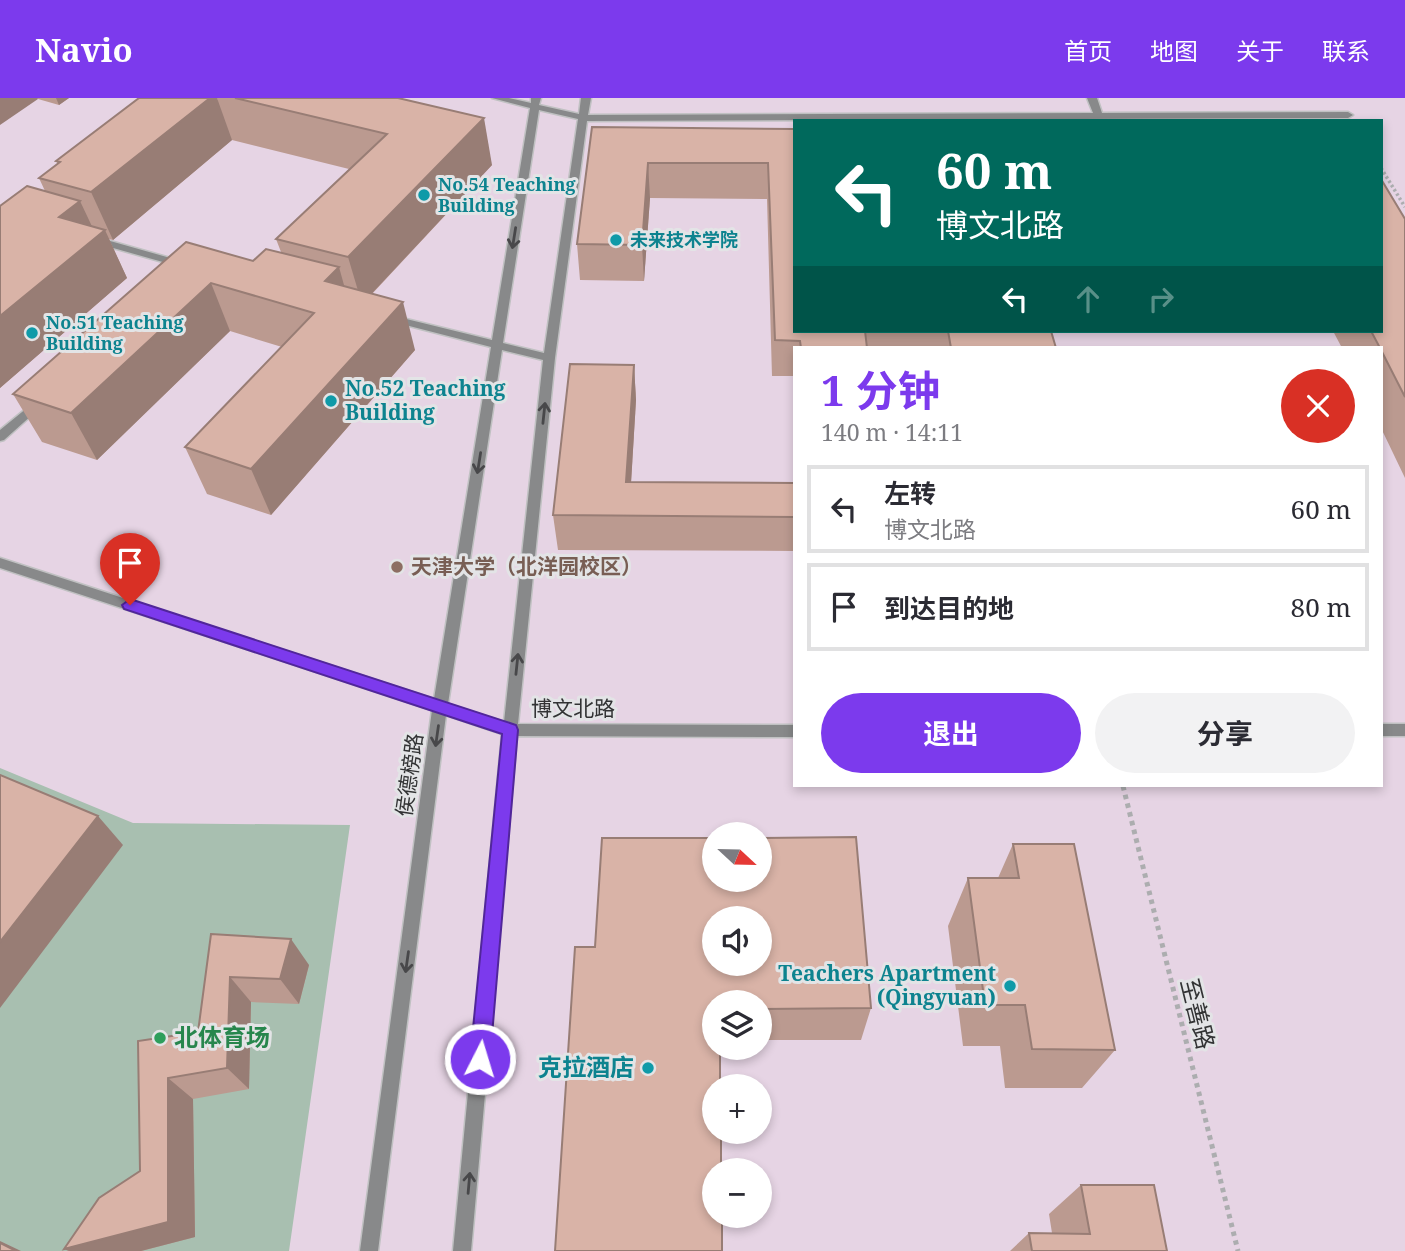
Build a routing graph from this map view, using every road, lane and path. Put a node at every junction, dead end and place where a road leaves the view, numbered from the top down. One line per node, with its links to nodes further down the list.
1 (496, 98): 4 (lane)
2 (586, 98): 7 (lane)
3 (1091, 98): 6 (lane)
4 (536, 102): 7 (lane); 13 (lane, 侯德榜路, one-way to 13)
5 (1348, 115): 6 (lane)
6 (1098, 116): 7 (lane)
7 (584, 118): 14 (lane)
8 (1383, 171): 9 (path)
9 (1405, 207)
10 (83, 237): 11 (lane)
11 (180, 276)
12 (377, 314): 13 (lane)
13 (498, 345): 14 (lane); 18 (lane, 侯德榜路, one-way to 18)
14 (549, 358): 19 (lane, one-way to 14)
15 (50, 392): 16 (lane)
16 (0, 437)
17 (0, 563): 18 (lane, 博文北路)
18 (440, 707): 19 (lane, 博文北路); 24 (lane, 侯德榜路, one-way to 24)
19 (510, 730): 22 (lane, 博文北路); 25 (lane, one-way to 19)
20 (1383, 730): 21 (lane)
21 (1405, 730)
22 (793, 731)
23 (1123, 787): 26 (path, 至善路)
24 (369, 1251)
25 (462, 1251)
26 (1238, 1251)

